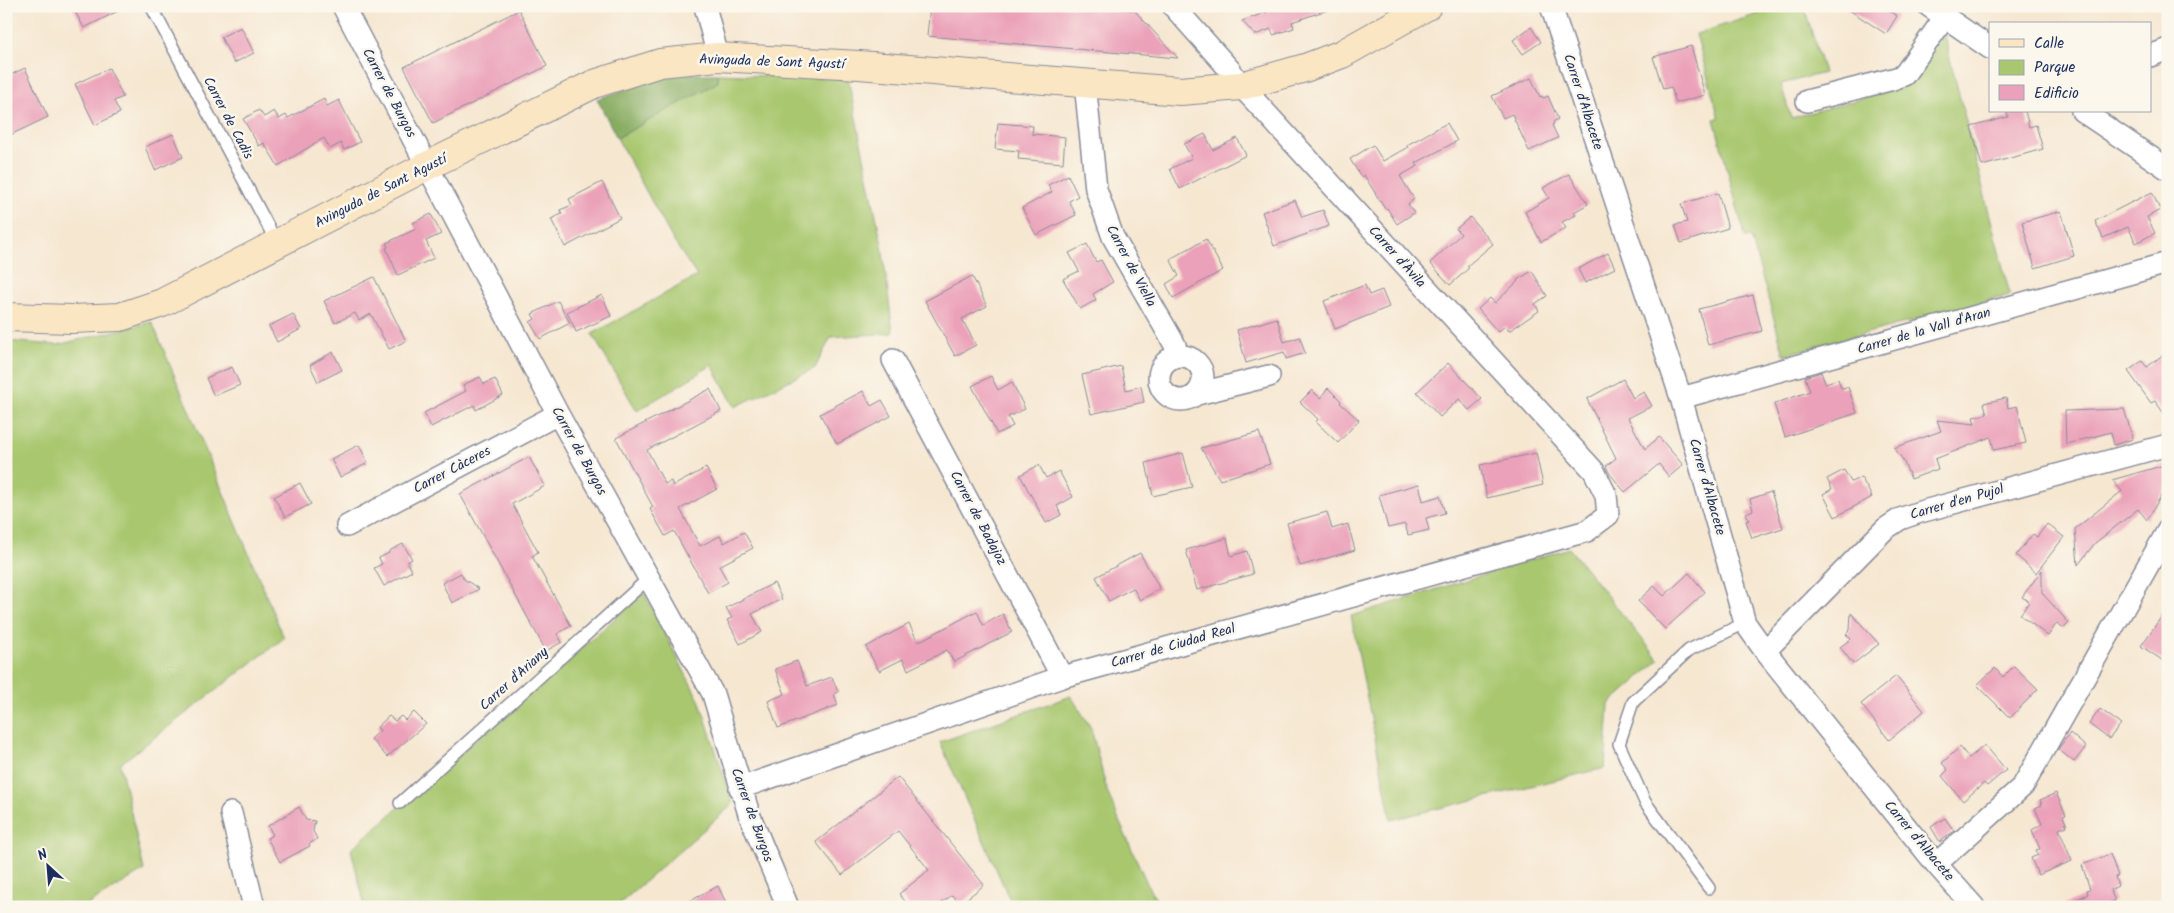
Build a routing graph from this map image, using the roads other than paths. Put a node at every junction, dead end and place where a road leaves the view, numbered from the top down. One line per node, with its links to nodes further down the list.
1 (151, 6): 18 (lane, Carrer de Cadis)
2 (343, 6): 16 (street, Carrer de Burgos)
3 (705, 6): 11 (street)
4 (1172, 6): 13 (street, Carrer d'Àvila)
5 (1427, 6): 13 (street, Avinguda de Sant Agustí)
6 (1551, 6): 25 (street, Carrer d'Albacete)
7 (1937, 12): 8 (street); 14 (street)
8 (1989, 47)
9 (2168, 49): 10 (street)
10 (2152, 55)
11 (718, 57): 12 (street, Avinguda de Sant Agustí); 16 (street, Avinguda de Sant Agustí)
12 (1084, 83): 13 (street, Avinguda de Sant Agustí); 21 (street, Carrer de Viella)
13 (1241, 86): 28 (street, Carrer d'Àvila)
14 (1807, 101)
15 (2083, 112): 17 (street)
16 (428, 166): 18 (street, Avinguda de Sant Agustí); 26 (street, Carrer de Burgos)
17 (2168, 169)
18 (277, 244): 20 (street, Avinguda de Sant Agustí)
19 (2168, 263): 25 (street, Carrer de la Vall d'Aran)
20 (6, 317)
21 (1177, 355): 24 (street); 24 (street)
22 (893, 360): 34 (street, Carrer de Badajoz)
23 (1269, 376): 24 (street)
24 (1197, 394)
25 (1681, 398): 32 (street, Carrer d'Albacete)
26 (558, 414): 29 (street, Carrer Càceres); 31 (street, Carrer de Burgos)
27 (2168, 445): 33 (street, Carrer d'en Pujol)
28 (1608, 515): 34 (street, Carrer de Ciudad Real)
29 (347, 526)
30 (2168, 530): 38 (street)
31 (649, 578): 35 (street, Carrer de Burgos); 36 (lane, Carrer d'Ariany)
32 (1746, 623): 33 (street, Carrer d'Albacete); 39 (lane)
33 (1765, 651): 38 (street, Carrer d'Albacete)
34 (1062, 677): 35 (street, Carrer de Ciudad Real)
35 (740, 788): 41 (street, Carrer de Burgos)
36 (400, 803)
37 (231, 813): 40 (street)
38 (1936, 864): 42 (street, Carrer d'Albacete)
39 (1709, 888)
40 (254, 907)
41 (788, 907)
42 (1974, 907)

